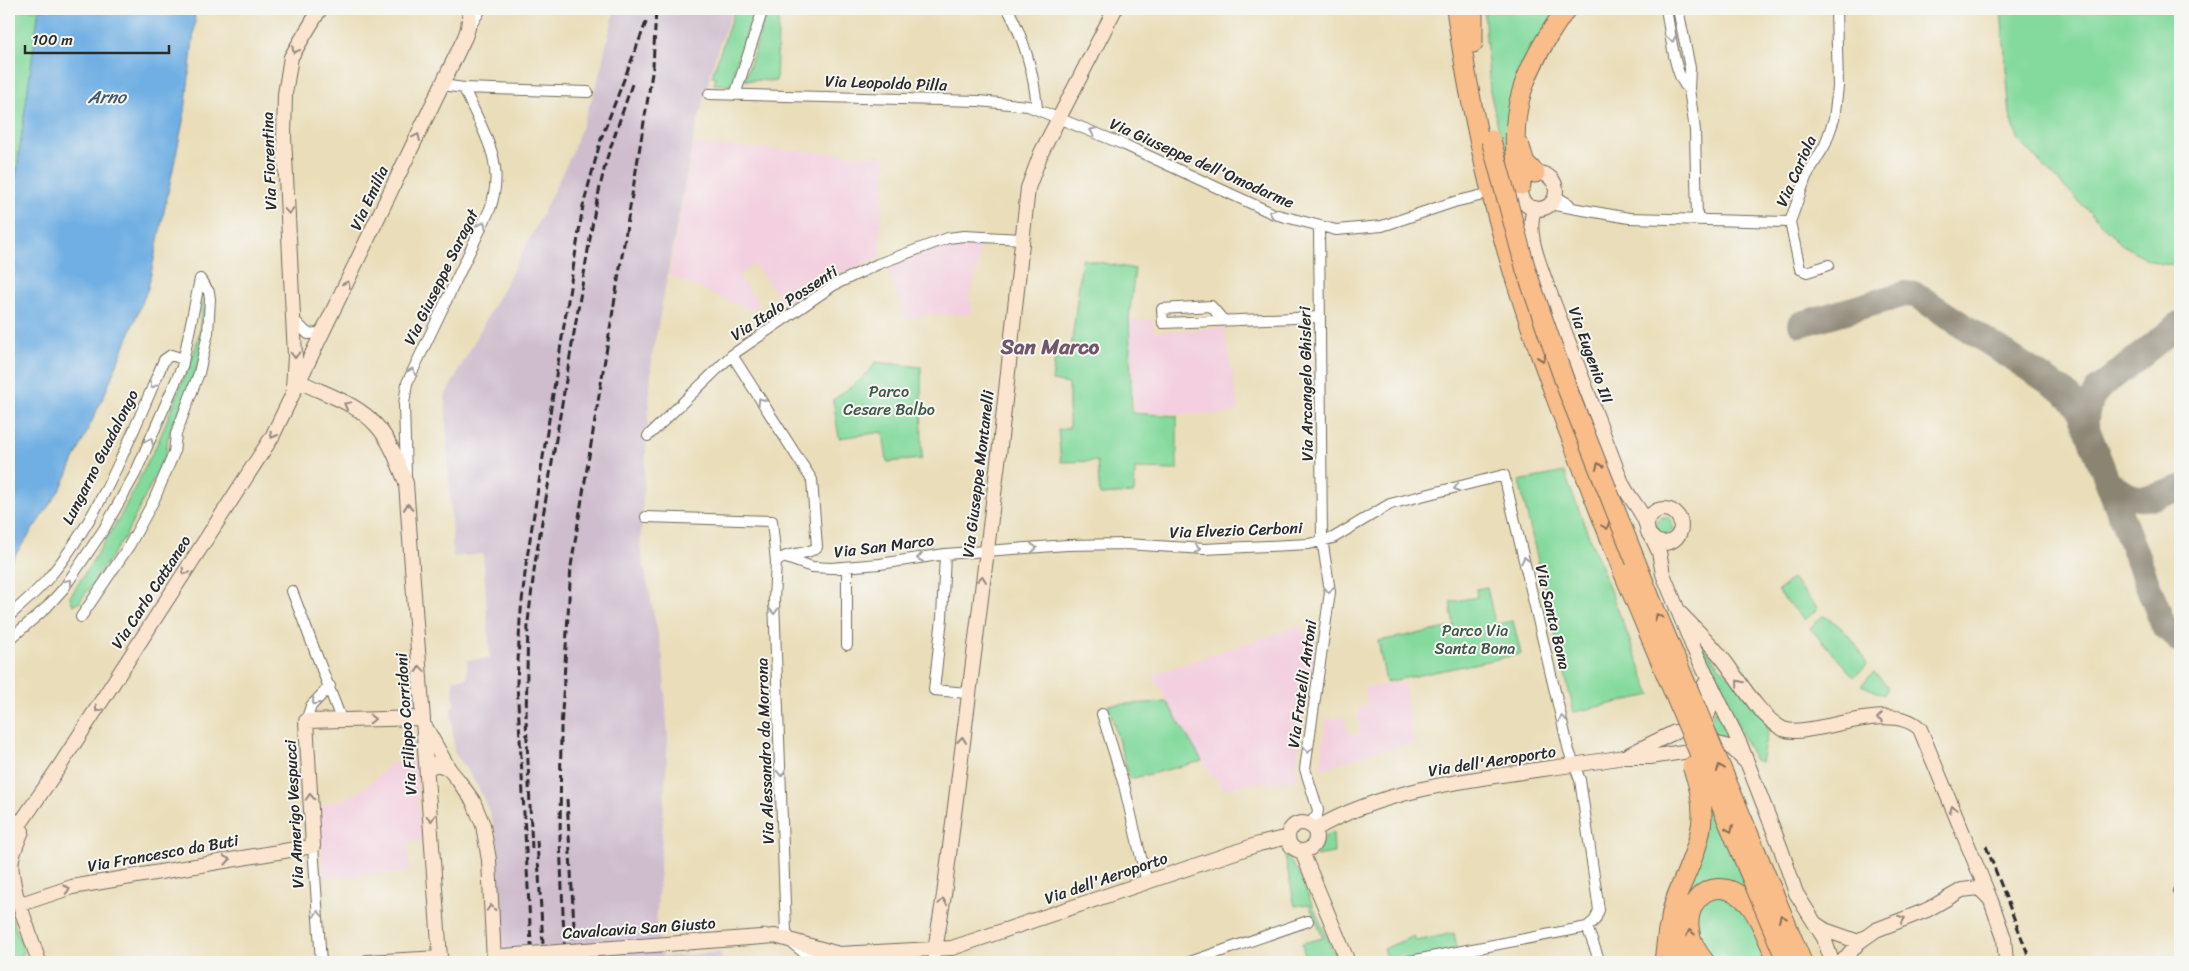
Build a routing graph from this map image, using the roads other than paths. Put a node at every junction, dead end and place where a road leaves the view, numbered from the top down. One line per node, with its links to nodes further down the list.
1 (320, 9): 37 (street, Via Fiorentina, one-way to 37)
2 (470, 9): 15 (street, Via Emilia)
3 (481, 9): 15 (street, Via Emilia)
4 (763, 9): 22 (street)
5 (1008, 9): 23 (street)
6 (1115, 9): 24 (street, Via Giuseppe Montanelli)
7 (1456, 9): 25 (highway)
8 (1469, 9): 16 (highway)
9 (1472, 9): 16 (highway)
10 (1566, 9): 26 (highway)
11 (1572, 9): 26 (highway)
12 (1666, 9): 19 (street, one-way to 19)
13 (1678, 9): 19 (street)
14 (1836, 9): 31 (street, Via Cariola)
15 (468, 28): 17 (street, Via Emilia)
16 (1473, 43): 25 (highway)
17 (442, 85): 18 (street); 39 (street, Via Emilia, one-way to 17)
18 (464, 88): 20 (street); 46 (street, Via Giuseppe Saragat, one-way to 18)
19 (1689, 89): 30 (street)
20 (588, 92)
21 (709, 94): 22 (street, Via Leopoldo Pilla)
22 (736, 95): 23 (street, Via Leopoldo Pilla)
23 (1037, 108): 24 (street, Via Leopoldo Pilla)
24 (1059, 117): 32 (street, Via Giuseppe dell'Omodarme, one-way to 24); 33 (street, Via Giuseppe Montanelli)
25 (1485, 142): 56 (highway, one-way to 56); 117 (highway, one-way to 25, bridge)
26 (1526, 186): 28 (street); 29 (street); 34 (street, Via Eugenio III)
27 (1479, 196): 32 (street, Via Giuseppe dell'Omodarme)
28 (1552, 200): 29 (street); 30 (street, Via Cariola)
29 (1535, 208): 34 (street, Via Eugenio III)
30 (1697, 219): 31 (street, Via Cariola)
31 (1790, 222): 35 (street)
32 (1319, 227): 36 (street, Via Arcangelo Ghisleri)
33 (1022, 239): 40 (street, Via Italo Possenti); 52 (street, Via Giuseppe Montanelli)
34 (1535, 250): 44 (street, Via Eugenio III)
35 (1829, 265)
36 (1320, 317): 38 (street); 51 (street, Via Arcangelo Ghisleri)
37 (294, 320): 39 (street); 42 (street, Via Fiorentina, one-way to 42)
38 (1224, 320): 38 (street)
39 (325, 328): 42 (street, Via Emilia)
40 (732, 355): 43 (street, Via Italo Possenti); 54 (street, one-way to 40)
41 (182, 359): 57 (street, Lungarno Guadalongo, one-way to 57); 60 (street, one-way to 41); 63 (street)
42 (296, 386): 46 (street, Via Filippo Corridoni, one-way to 42); 83 (street, Via Carlo Cattaneo, one-way to 83)
43 (648, 436)
44 (1618, 472): 47 (street, Via Eugenio III); 49 (street, Via Eugenio III)
45 (1504, 475): 51 (street, Via Elvezio Cerboni, one-way to 51); 78 (street, Via Santa Bona, one-way to 45)
46 (406, 483): 72 (street, Via Filippo Corridoni, one-way to 46)
47 (1660, 510): 49 (street); 50 (street)
48 (646, 517): 54 (street)
49 (1650, 532): 50 (street); 58 (street, Via Eugenio III)
50 (1673, 540): 58 (street, Via Eugenio III)
51 (1322, 541): 52 (street, Via Elvezio Cerboni, one-way to 51); 84 (street, Via Fratelli Antoni, one-way to 84)
52 (986, 551): 53 (street, Via San Marco); 68 (street, Via Giuseppe Montanelli, one-way to 52)
53 (945, 554): 55 (street, Via San Marco, one-way to 55); 68 (street)
54 (780, 559): 55 (street, Via San Marco); 98 (street, Via Alessandro da Morrona, one-way to 98)
55 (847, 567): 65 (street)
56 (1624, 574): 94 (highway, bridge); 116 (highway, one-way to 116, bridge)
57 (44, 582): 60 (street); 62 (street, Lungarno Guadalongo)
58 (1668, 585): 61 (street, Via Eugenio III)
59 (292, 591): 67 (street)
60 (57, 596): 64 (street)
61 (1679, 612): 66 (street, Via Eugenio III); 89 (street, one-way to 61)
62 (9, 616)
63 (81, 617)
64 (9, 640)
65 (847, 645)
66 (1703, 668): 70 (street); 81 (street, Via Eugenio III)
67 (330, 686): 71 (street); 73 (street, one-way to 73)
68 (968, 693): 100 (street, Via Giuseppe Montanelli, one-way to 68)
69 (1102, 714): 90 (street)
70 (1706, 717)
71 (342, 719): 72 (street, Via Amerigo Vespucci, one-way to 72); 73 (street, Via Amerigo Vespucci)
72 (423, 720): 79 (street, Cavalcavia San Giusto); 80 (street, Via Filippo Corridoni)
73 (306, 721): 87 (street, Via Amerigo Vespucci, one-way to 73)
74 (1675, 732): 77 (street, Via dell'Aeroporto)
75 (1718, 744): 81 (street)
76 (1683, 752): 77 (street, Via dell'Aeroporto)
77 (1623, 757): 78 (street, Via dell'Aeroporto)
78 (1576, 765): 84 (street, Via dell'Aeroporto); 97 (street, Via Santa Bona)
79 (449, 768): 80 (street); 102 (street, Cavalcavia San Giusto, one-way to 79)
80 (427, 770): 104 (street, Via Filippo Corridoni, one-way to 104)
81 (1751, 770): 96 (street, Via Eugenio III)
82 (9, 814): 83 (street)
83 (24, 821): 86 (street, Via Carlo Cattaneo); 92 (street, Via Carlo Cattaneo)
84 (1311, 827): 85 (street); 88 (street)
85 (1288, 837): 88 (street); 90 (street, Via dell'Aeroporto)
86 (9, 840)
87 (313, 846): 92 (street, Via Francesco da Buti, one-way to 87); 105 (street, Via Amerigo Vespucci, one-way to 87)
88 (1302, 852): 109 (street)
89 (1973, 854): 91 (street); 93 (street)
90 (1147, 882): 100 (street, Via dell'Aeroporto)
91 (1962, 890): 93 (street); 99 (street, one-way to 91)
92 (15, 896): 101 (street, Via Carlo Cattaneo)
93 (1991, 901): 103 (street)
94 (1669, 920): 112 (highway); 113 (highway)
95 (1308, 921): 108 (street)
96 (1814, 922): 99 (street); 118 (street, Via Eugenio III)
97 (1587, 927): 110 (street); 111 (street)
98 (788, 938): 100 (street, Via dell'Aeroporto); 102 (street, Cavalcavia San Giusto, bridge); 107 (street)
99 (1859, 942): 119 (street)
100 (934, 956)
101 (35, 958)
102 (497, 958)
103 (2008, 958)
104 (440, 960): 106 (street)
105 (321, 962)
106 (367, 962)
107 (816, 962)
108 (1190, 962)
109 (1348, 962)
110 (1405, 962)
111 (1600, 962)
112 (1664, 962)
113 (1684, 962)
114 (1705, 962): 115 (highway, one-way to 115)
115 (1780, 962)
116 (1787, 962)
117 (1802, 962)
118 (1832, 962)
119 (1842, 962)

